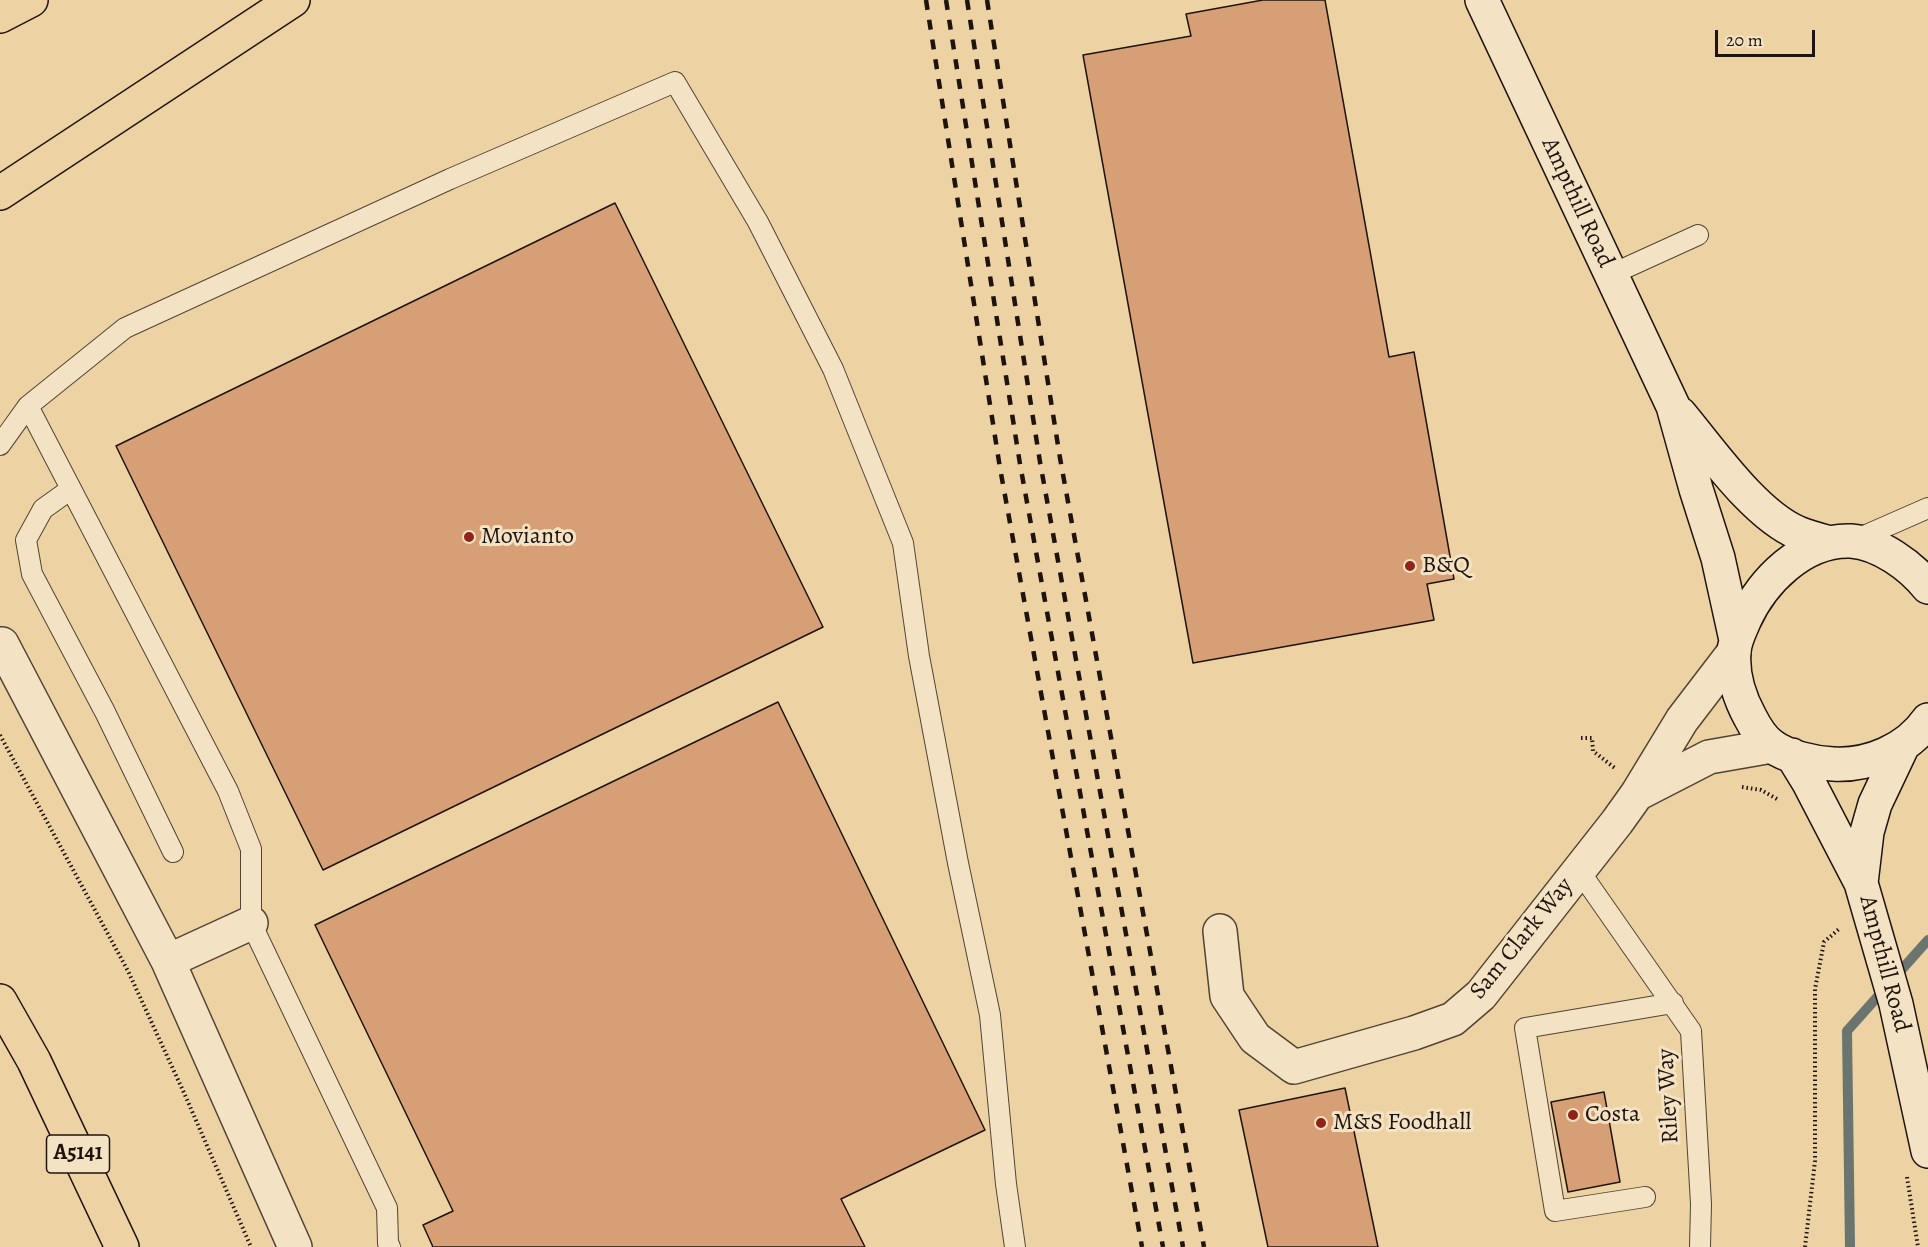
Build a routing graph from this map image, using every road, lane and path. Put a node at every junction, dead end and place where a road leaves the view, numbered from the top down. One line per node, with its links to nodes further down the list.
1 (31, 0): 4 (main road)
2 (293, 0): 5 (main road)
3 (1482, 0): 7 (main road, Ampthill Road)
4 (0, 16)
5 (0, 193)
6 (1698, 235): 7 (lane)
7 (1610, 275): 9 (main road, Ampthill Road)
8 (28, 406): 10 (lane); 11 (lane); 39 (lane)
9 (1673, 406): 13 (main road, Ampthill Road); 16 (main road, Ampthill Road)
10 (0, 445)
11 (71, 489): 24 (lane); 28 (lane)
12 (1928, 508): 13 (lane)
13 (1841, 542): 14 (main road, Ampthill Road); 16 (main road, Sam Clark Way)
14 (1928, 587)
15 (1, 642): 30 (main road)
16 (1735, 646): 20 (main road, Ampthill Road); 21 (main road, Sam Clark Way)
17 (1920, 733): 20 (main road); 26 (main road, Ampthill Road)
18 (0, 735): 36 (path)
19 (1581, 738): 21 (path)
20 (1782, 750): 21 (main road, Sam Clark Way); 26 (main road, Ampthill Road)
21 (1631, 784): 25 (main road, Sam Clark Way)
22 (1736, 786): 23 (path)
23 (1782, 805)
24 (173, 852)
25 (1578, 869): 29 (main road, Sam Clark Way); 32 (lane, Riley Way)
26 (1861, 883): 27 (main road, Ampthill Road)
27 (1870, 914): 33 (main road, Ampthill Road); 41 (path)
28 (251, 923): 30 (main road); 38 (lane)
29 (1220, 931)
30 (168, 962): 37 (main road)
31 (0, 1001): 35 (main road, A5141)
32 (1673, 1003): 34 (lane); 40 (lane, Riley Way)
33 (1928, 1151)
34 (1645, 1197)
35 (122, 1247)
36 (250, 1247)
37 (295, 1247)
38 (390, 1247)
39 (1015, 1247)
40 (1700, 1247)
41 (1805, 1247)

